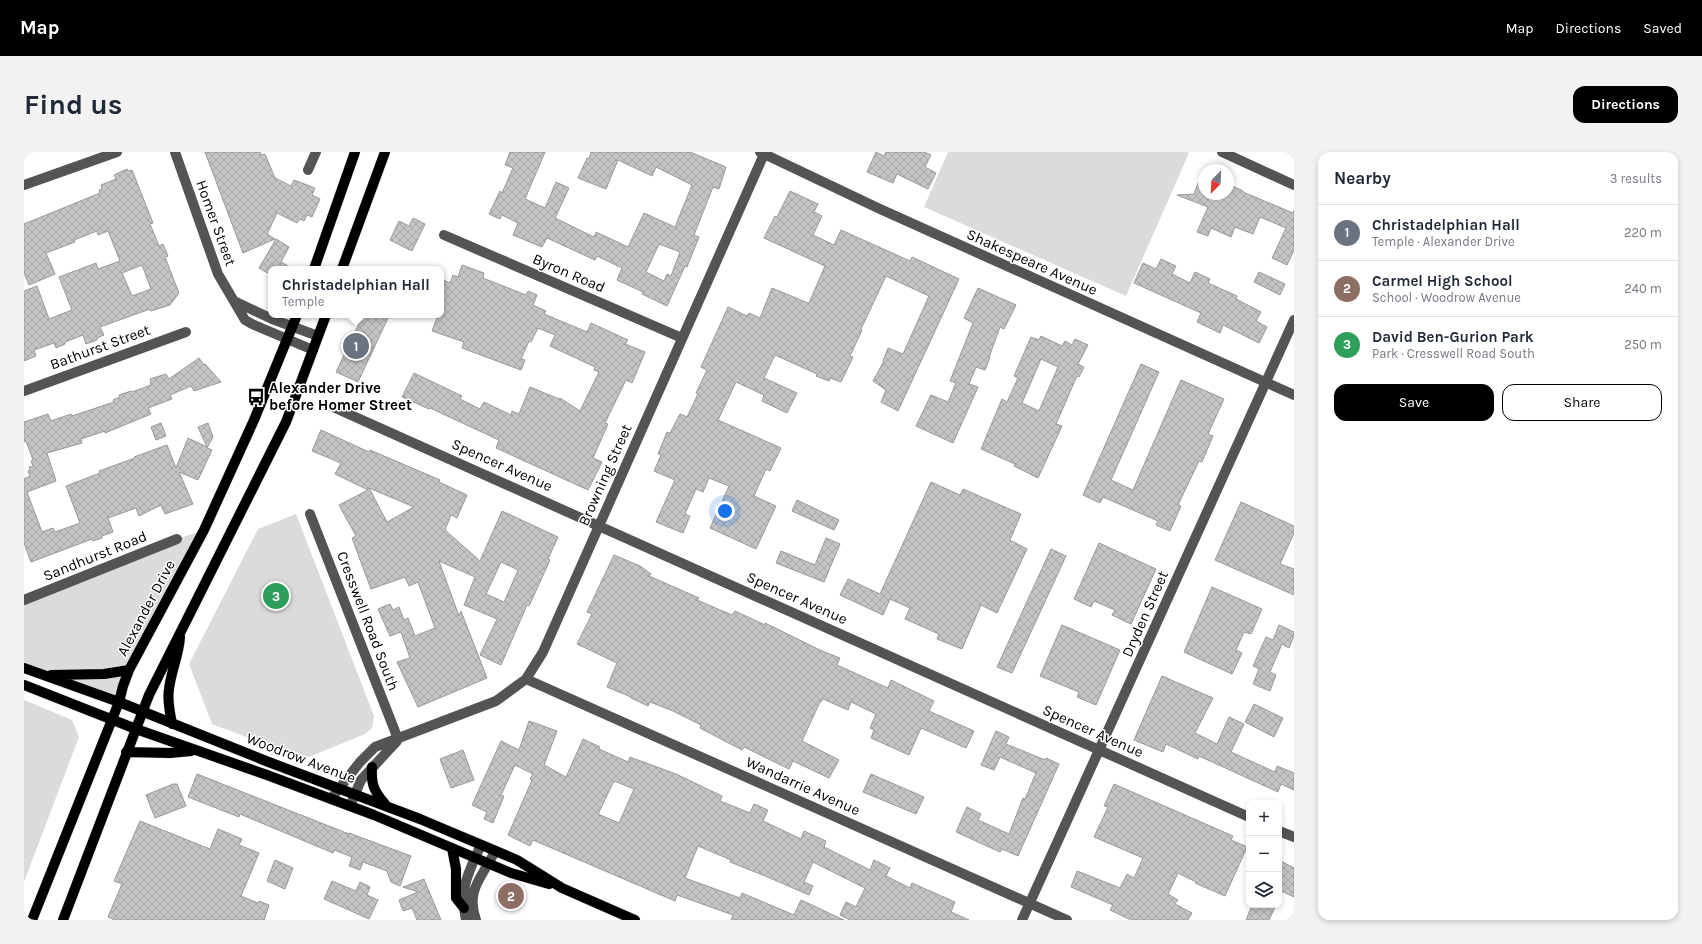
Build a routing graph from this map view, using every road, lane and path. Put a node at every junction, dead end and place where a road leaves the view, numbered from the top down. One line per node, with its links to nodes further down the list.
1 (117, 152): 9 (street)
2 (175, 152): 14 (street, Homer Street)
3 (316, 152): 8 (street)
4 (355, 152): 12 (main road)
5 (385, 152): 13 (main road)
6 (1222, 152): 10 (street)
7 (763, 153): 23 (street, Browning Street); 26 (street, Shakespeare Avenue)
8 (308, 170)
9 (24, 185)
10 (1294, 185)
11 (444, 235): 23 (street, Byron Road)
12 (315, 266)
13 (343, 266)
14 (234, 302): 15 (street); 24 (street, Homer Street)
15 (268, 317)
16 (270, 318): 20 (street)
17 (296, 318): 20 (main road, Alexander Drive)
18 (325, 318): 22 (main road)
19 (1294, 320): 26 (street, Dryden Street)
20 (293, 327): 22 (street); 24 (main road, Alexander Drive)
21 (186, 332): 27 (street, Bathurst Street)
22 (318, 336): 25 (main road)
23 (682, 338): 31 (street, Browning Street)
24 (289, 340): 25 (street, Homer Street); 36 (main road, Alexander Drive)
25 (313, 350): 34 (main road)
26 (1266, 383): 28 (street, Shakespeare Avenue); 47 (street, Dryden Street)
27 (24, 391)
28 (1294, 395)
29 (333, 406): 31 (street, Spencer Avenue)
30 (310, 514): 45 (street, Cresswell Road South)
31 (599, 525): 38 (street, Browning Street); 47 (street, Spencer Avenue)
32 (177, 539): 33 (street, Sandhurst Road)
33 (24, 600)
34 (180, 633): 41 (main road); 43 (main road)
35 (24, 668): 37 (main road, Woodrow Avenue)
36 (129, 670): 37 (main road); 40 (main road, Alexander Drive)
37 (43, 675): 40 (main road, Woodrow Avenue)
38 (526, 679): 45 (street, Browning Street); 64 (street, Wandarrie Avenue)
39 (24, 684): 42 (main road, Woodrow Avenue)
40 (119, 702): 41 (main road, Woodrow Avenue); 42 (main road, Alexander Drive)
41 (142, 712): 43 (main road, Woodrow Avenue); 44 (main road)
42 (111, 720): 44 (main road, Woodrow Avenue); 66 (main road, Alexander Drive)
43 (172, 724): 50 (main road, Woodrow Avenue)
44 (136, 729): 46 (main road, Woodrow Avenue); 48 (main road)
45 (398, 739): 49 (street, Browning Street); 50 (street, Browning Street)
46 (195, 751): 48 (main road); 52 (main road, Woodrow Avenue)
47 (1100, 751): 55 (street, Spencer Avenue); 64 (street, Dryden Street)
48 (126, 752): 67 (main road)
49 (372, 767): 51 (street, Browning Street); 53 (main road)
50 (338, 788): 51 (main road, Woodrow Avenue); 52 (street, Browning Street)
51 (354, 794): 53 (main road, Woodrow Avenue); 54 (street, Browning Street)
52 (331, 798): 54 (main road, Woodrow Avenue)
53 (386, 805): 58 (main road, Woodrow Avenue)
54 (350, 806): 59 (main road, Woodrow Avenue)
55 (1246, 816)
56 (1282, 832): 57 (street)
57 (1294, 837)
58 (481, 845): 60 (main road, Woodrow Avenue); 61 (street)
59 (452, 848): 61 (main road, Woodrow Avenue); 65 (main road)
60 (496, 851): 62 (street); 63 (main road, Woodrow Avenue)
61 (475, 858): 62 (main road, Woodrow Avenue); 65 (street)
62 (489, 864): 63 (main road, Woodrow Avenue); 69 (street)
63 (562, 888): 70 (main road, Woodrow Avenue)
64 (1030, 904): 71 (street, Dryden Street); 72 (street, Wandarrie Avenue)
65 (464, 908): 68 (street)
66 (32, 920)
67 (63, 920)
68 (466, 920)
69 (476, 920)
70 (634, 920)
71 (1022, 920)
72 (1067, 920)

